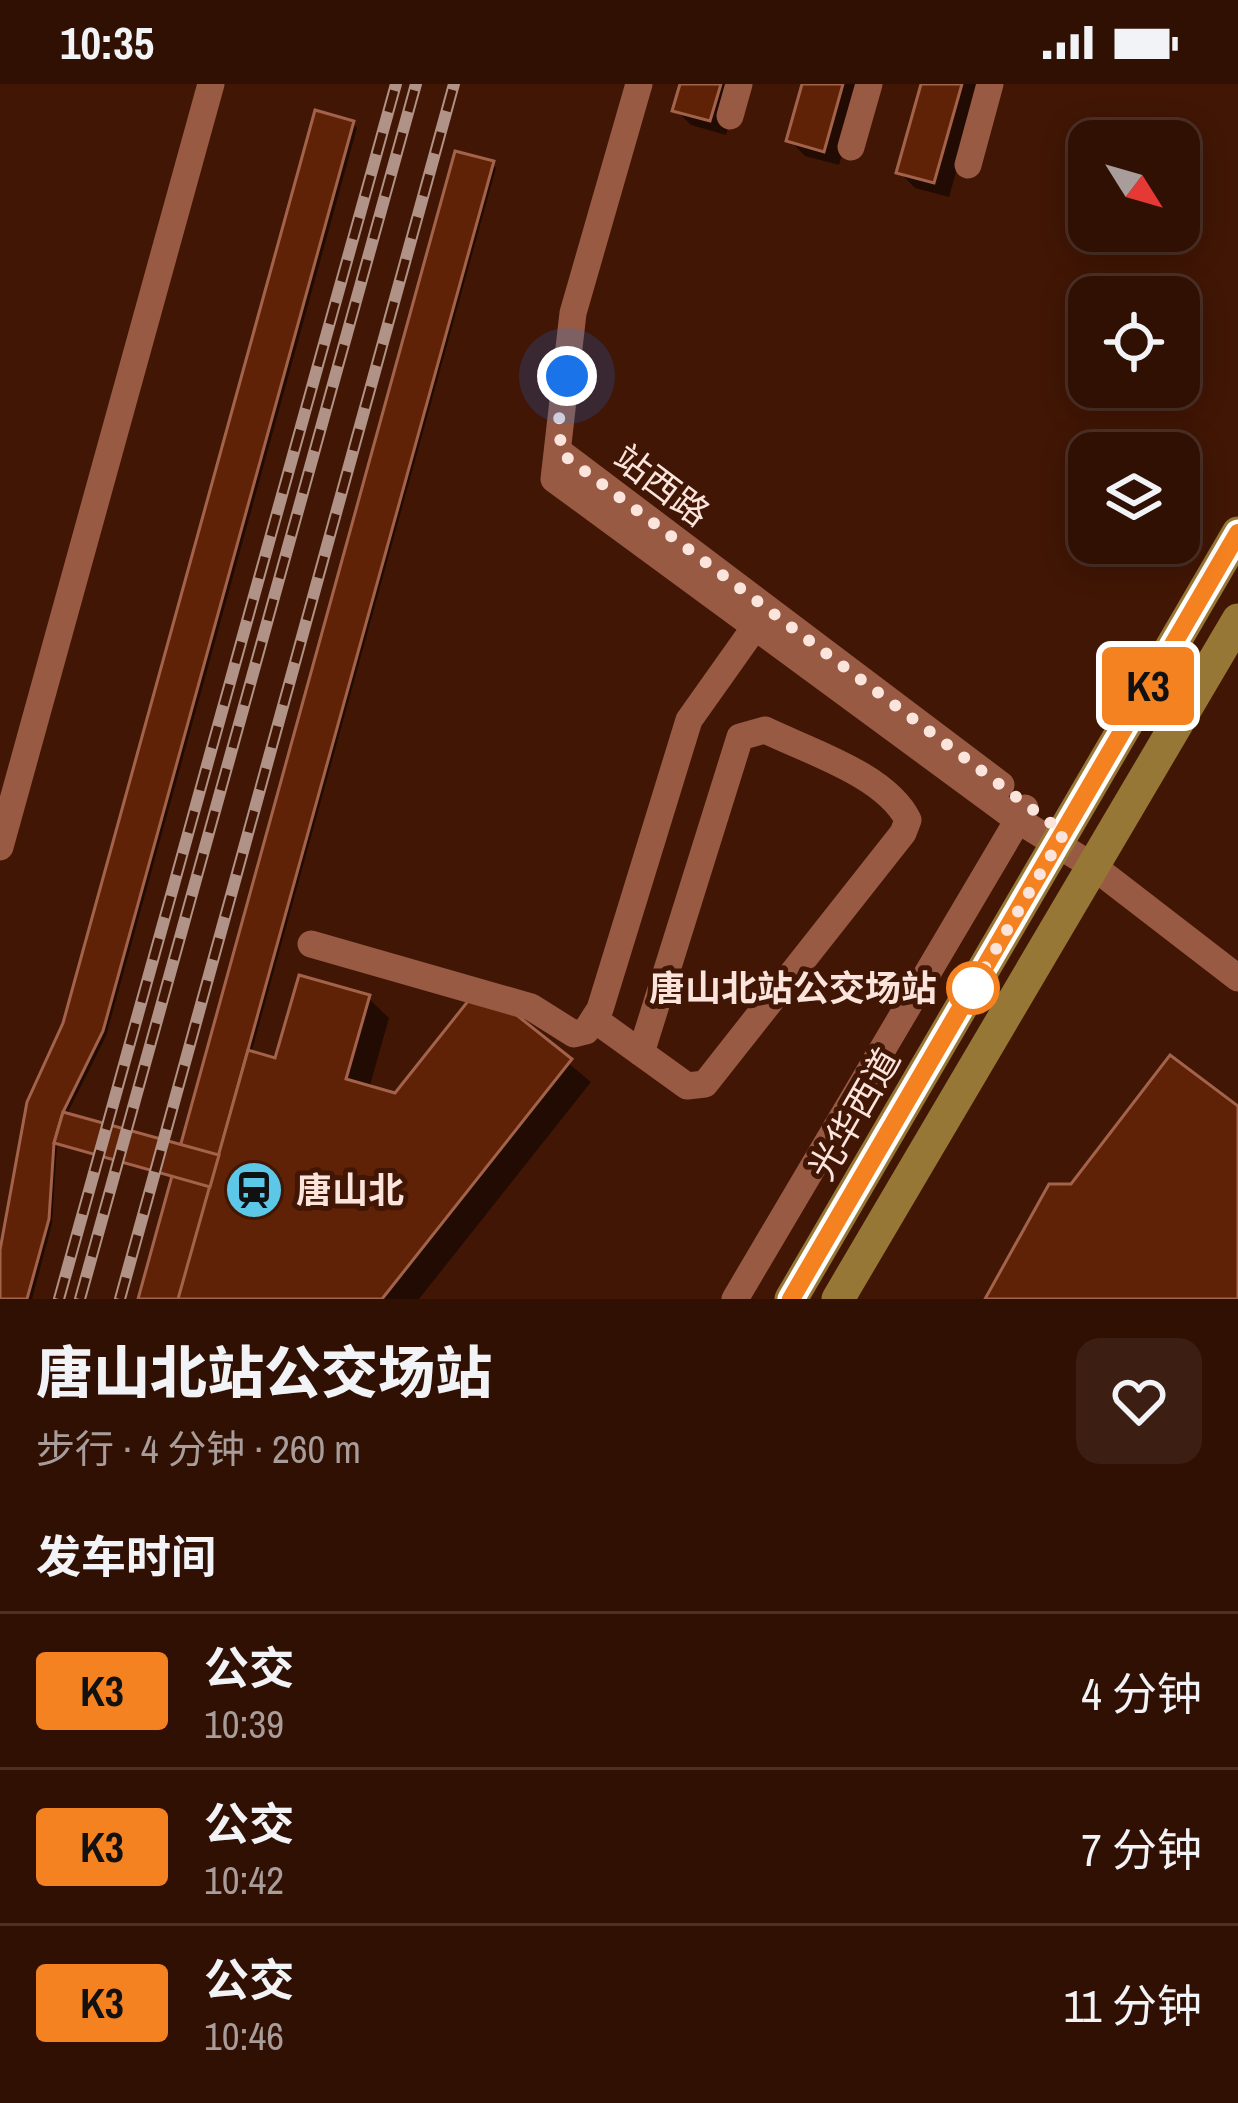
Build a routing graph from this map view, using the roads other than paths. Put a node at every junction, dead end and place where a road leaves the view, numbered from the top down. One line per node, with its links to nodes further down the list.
1 (211, 84): 14 (street)
2 (639, 84): 10 (street, 站西路)
3 (739, 84): 6 (street)
4 (868, 84): 7 (street)
5 (990, 84): 8 (street)
6 (730, 116)
7 (851, 147)
8 (968, 165)
9 (1238, 533): 13 (main road, 光华西道)
10 (761, 619): 12 (street, 站西路); 18 (street)
11 (1238, 620): 15 (main road)
12 (1022, 812): 13 (street, 站西路); 20 (street)
13 (1060, 840): 15 (street, 站西路); 21 (main road, 光华西道)
14 (0, 847)
15 (1094, 867): 17 (street, 站西路); 22 (main road)
16 (311, 944): 18 (street)
17 (1238, 977)
18 (594, 1019): 19 (street)
19 (641, 1053): 19 (street)
20 (735, 1299)
21 (791, 1299)
22 (838, 1299)

